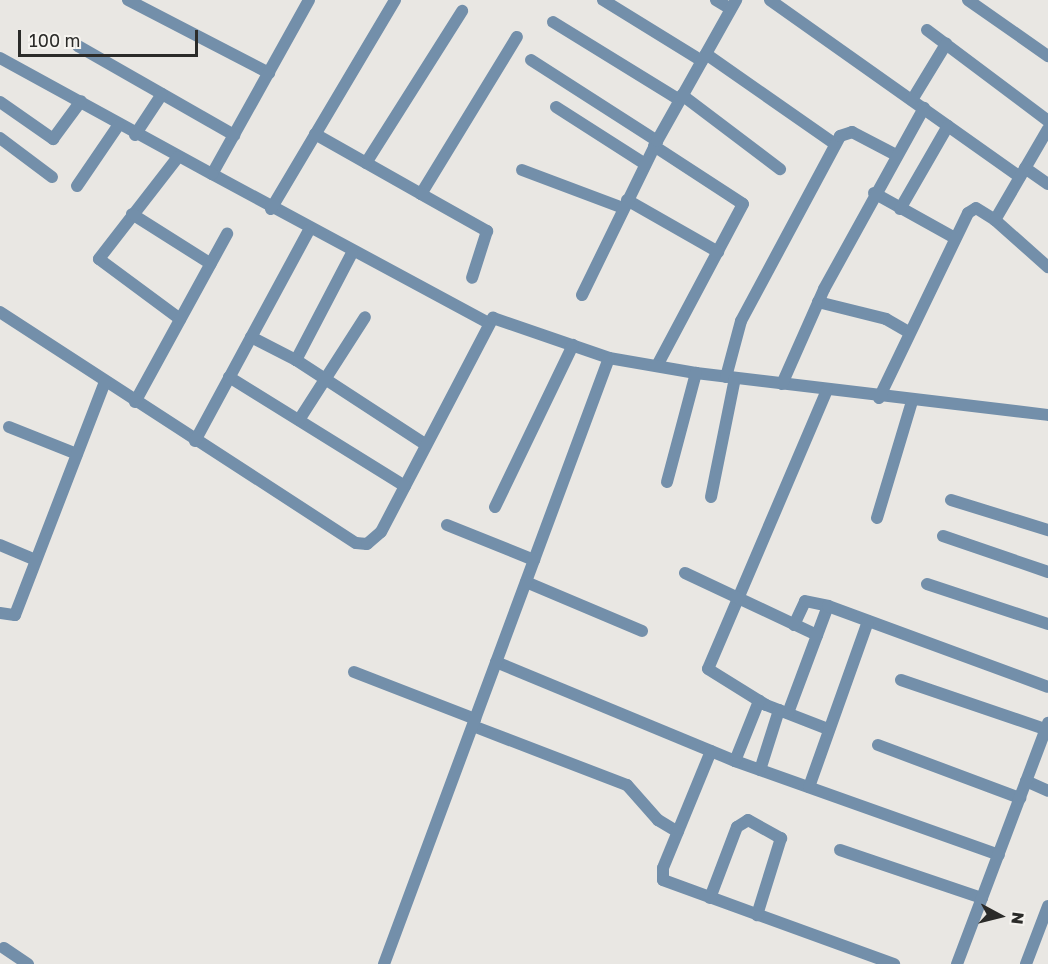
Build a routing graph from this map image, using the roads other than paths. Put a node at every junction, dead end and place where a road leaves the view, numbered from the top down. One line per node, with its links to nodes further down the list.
1 (128, 0): 19 (street)
2 (309, 0): 19 (street)
3 (395, 0): 31 (street)
4 (603, 0): 16 (street)
5 (717, 0): 8 (street)
6 (770, 0): 22 (street)
7 (968, 0): 15 (street)
8 (733, 4): 16 (street)
9 (462, 11): 39 (street)
10 (553, 22): 21 (street)
11 (927, 30): 13 (street)
12 (517, 37): 49 (street)
13 (946, 44): 22 (street); 27 (street)
14 (78, 46): 20 (street)
15 (1048, 56)
16 (704, 57): 21 (street); 36 (street)
17 (531, 60): 35 (street)
18 (1, 62): 23 (street)
19 (268, 74): 33 (street)
20 (162, 94): 32 (street); 33 (street)
21 (681, 98): 35 (street); 41 (street)
22 (912, 100): 26 (street)
23 (81, 101): 24 (street); 28 (street)
24 (0, 102)
25 (556, 107): 40 (street)
26 (924, 108): 29 (street); 37 (street)
27 (1048, 121)
28 (118, 126): 32 (street); 47 (street)
29 (948, 126): 43 (street); 52 (street)
30 (1048, 129): 43 (street)
31 (315, 134): 39 (street); 51 (street)
32 (135, 135): 38 (street)
33 (234, 135): 44 (street)
34 (0, 138): 45 (street)
35 (656, 143): 40 (street); 58 (street)
36 (835, 144): 37 (street); 77 (street)
37 (896, 155): 48 (street)
38 (178, 157): 44 (street); 53 (street)
39 (366, 163): 49 (street)
40 (645, 164): 50 (street)
41 (780, 169)
42 (522, 170): 50 (street)
43 (1023, 172): 46 (street); 54 (street)
44 (212, 174): 51 (street)
45 (52, 177)
46 (1048, 184)
47 (77, 186)
48 (874, 193): 52 (street); 64 (street)
49 (422, 194): 62 (street)
50 (625, 204): 58 (street); 63 (street)
51 (271, 209): 55 (street)
52 (900, 209): 57 (street)
53 (132, 214): 60 (street); 67 (street)
54 (994, 220): 57 (street); 61 (street)
55 (309, 230): 59 (street); 70 (street)
56 (227, 234): 60 (street)
57 (952, 237): 69 (street)
58 (718, 252): 74 (street)
59 (352, 253): 68 (street); 73 (street)
60 (211, 264): 67 (street)
61 (1048, 267)
62 (472, 278)
63 (582, 295)
64 (818, 302): 69 (street); 80 (street)
65 (0, 312): 79 (street)
66 (365, 317): 78 (street)
67 (180, 319): 84 (street)
68 (487, 322): 71 (street); 89 (street)
69 (907, 332): 82 (street)
70 (251, 337): 73 (street); 76 (street)
71 (573, 345): 72 (street); 95 (street)
72 (609, 358): 74 (street); 102 (street)
73 (296, 360): 78 (street)
74 (657, 366): 75 (street)
75 (696, 374): 77 (street); 91 (street)
76 (230, 377): 86 (street); 88 (street)
77 (731, 377): 80 (street); 93 (street)
78 (326, 380): 86 (street); 89 (street)
79 (105, 381): 84 (street); 90 (street)
80 (782, 384): 81 (street)
81 (827, 390): 82 (street); 107 (street)
82 (879, 398): 83 (street)
83 (912, 401): 85 (street); 96 (street)
84 (135, 402): 88 (street)
85 (1048, 414)
86 (299, 420): 92 (street)
87 (9, 427): 90 (street)
88 (195, 441): 92 (street)
89 (425, 444): 92 (street)
90 (77, 454): 101 (street)
91 (667, 482)
92 (405, 486)
93 (711, 497)
94 (951, 500): 98 (street)
95 (495, 507)
96 (877, 518)
97 (447, 525): 102 (street)
98 (1048, 530)
99 (943, 536): 103 (street)
100 (0, 545): 101 (street)
101 (35, 560): 109 (street)
102 (534, 560): 105 (street)
103 (1048, 572)
104 (685, 573): 107 (street)
105 (526, 582): 113 (street); 115 (street)
106 (927, 584): 111 (street)
107 (737, 600): 112 (street); 119 (street)
108 (828, 606): 110 (street); 112 (street); 114 (street)
109 (0, 613)
110 (868, 621): 118 (street); 123 (street)
111 (1048, 624)
112 (794, 625): 114 (street)
113 (642, 631)
114 (817, 635): 120 (street)
115 (496, 662): 121 (street); 125 (street)
116 (354, 672): 121 (street)
117 (901, 680): 122 (street)
118 (1048, 687)
119 (759, 701): 120 (street); 126 (street)
120 (783, 712): 123 (street); 127 (street)
121 (474, 722): 132 (street); 141 (street)
122 (1047, 727): 128 (street)
123 (828, 729): 129 (street)
124 (878, 745): 131 (street)
125 (711, 752): 126 (street); 132 (street)
126 (735, 761): 127 (street)
127 (760, 770): 129 (street)
128 (1026, 782): 130 (street); 131 (street)
129 (809, 787): 134 (street)
130 (1048, 790)
131 (1020, 798): 134 (street)
132 (678, 832): 135 (street)
133 (840, 850): 136 (street)
134 (999, 855): 136 (street)
135 (710, 898): 138 (street); 138 (street)
136 (982, 898): 143 (street)
137 (1048, 906): 144 (street)
138 (757, 915): 142 (street)
139 (4, 948): 140 (street)
140 (28, 964)
141 (384, 964)
142 (894, 964)
143 (957, 964)
144 (1026, 964)

